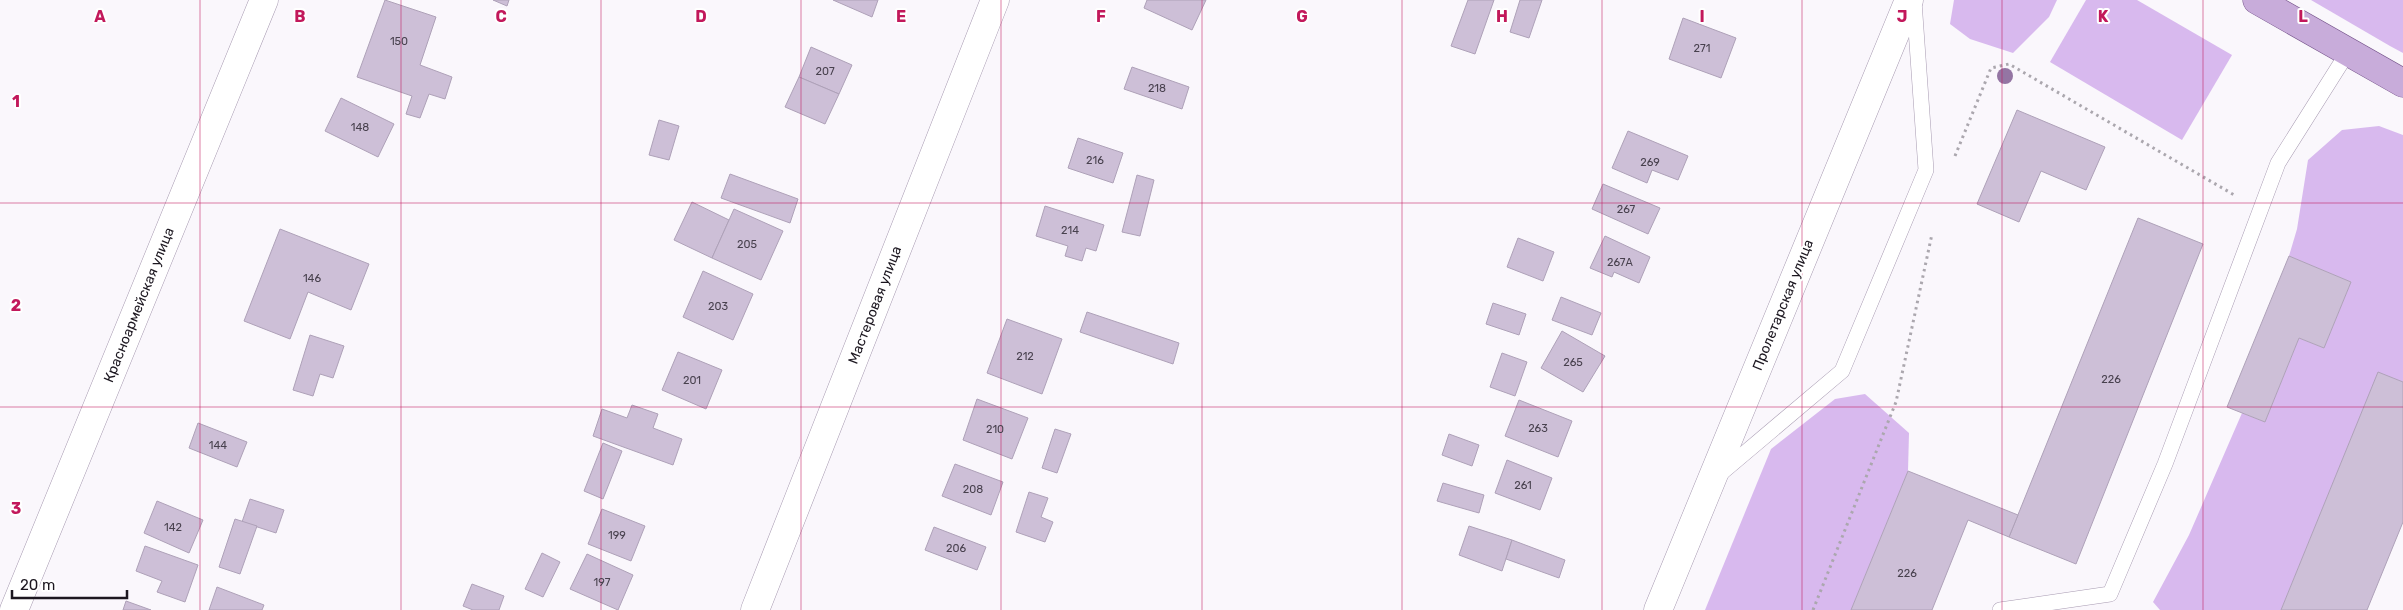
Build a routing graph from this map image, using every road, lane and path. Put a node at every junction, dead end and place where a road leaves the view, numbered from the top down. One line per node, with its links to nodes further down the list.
1 (264, 0): 12 (street, Красноармейская улица)
2 (995, 0): 13 (street, Мастеровая улица)
3 (1908, 0): 11 (street, Пролетарская улица)
4 (1914, 0): 11 (lane)
5 (2258, 0): 6 (main road)
6 (2348, 52): 7 (main road); 9 (lane)
7 (2403, 83)
8 (1954, 158): 9 (path)
9 (2260, 210): 16 (lane)
10 (1932, 233): 15 (path)
11 (1711, 481): 14 (street, Пролетарская улица)
12 (14, 610)
13 (755, 610)
14 (1658, 610)
15 (1813, 610)
16 (2000, 610)

